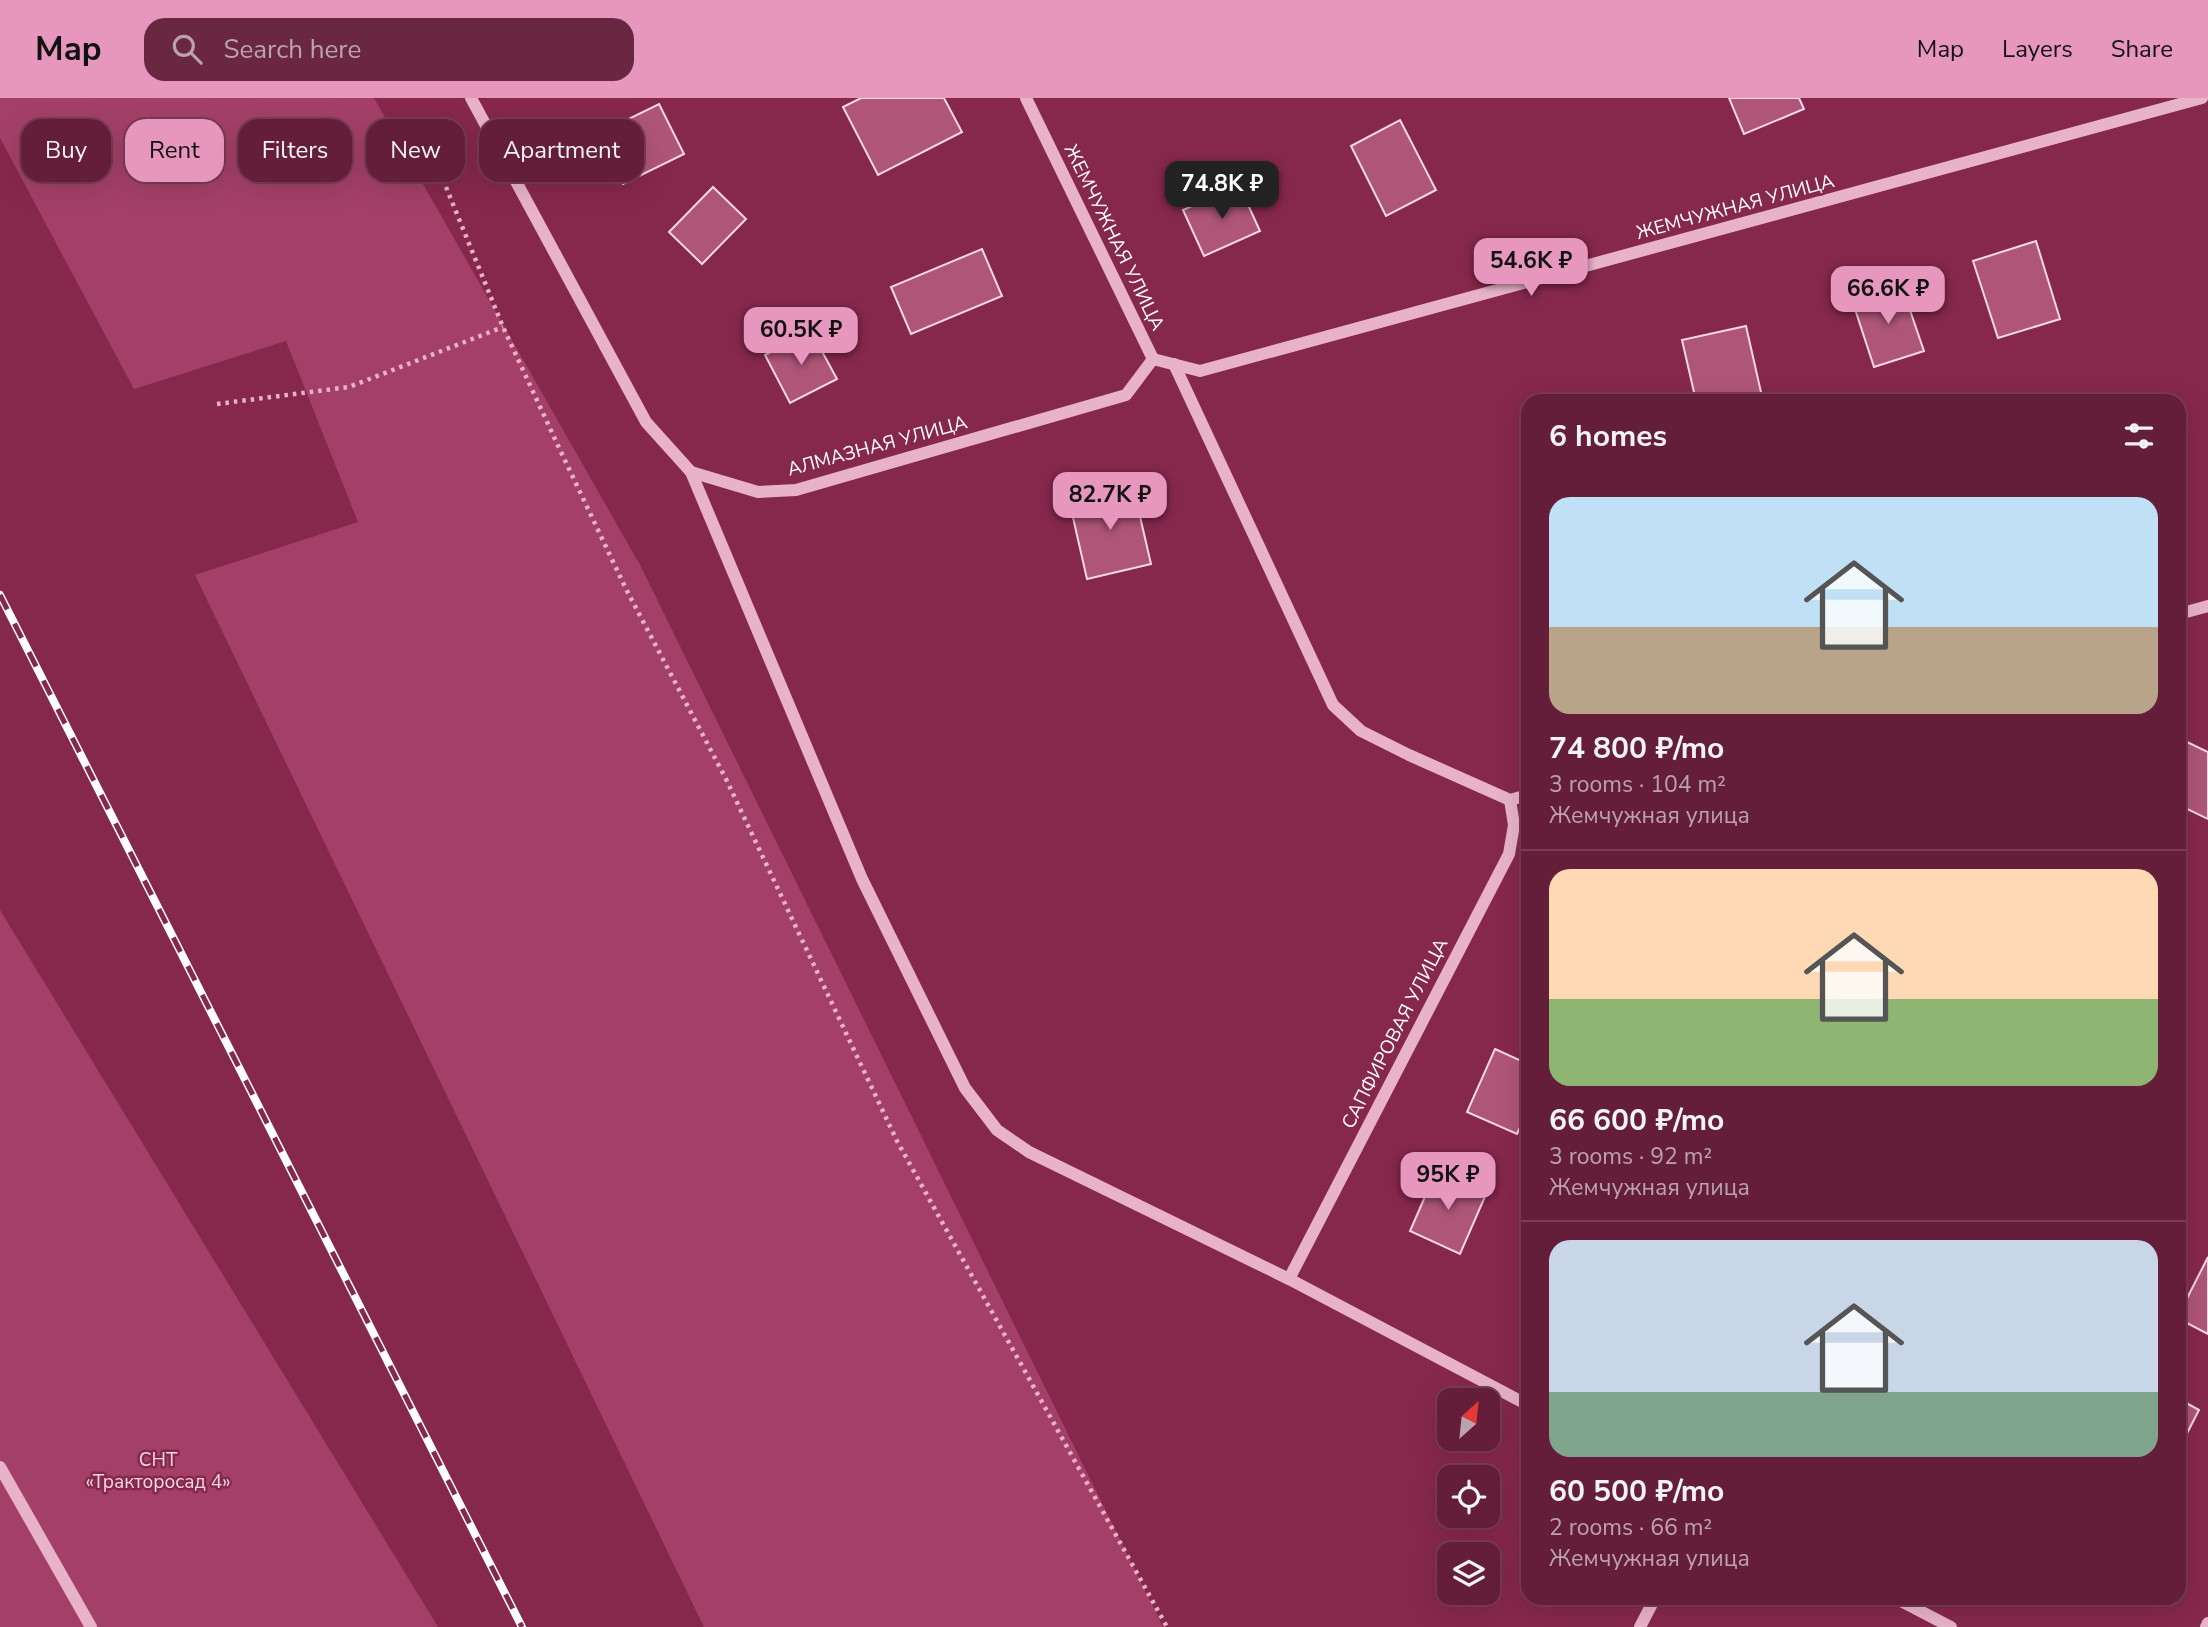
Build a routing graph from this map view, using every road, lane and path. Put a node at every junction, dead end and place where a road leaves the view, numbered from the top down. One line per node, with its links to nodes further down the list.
1 (471, 98): 9 (street)
2 (1026, 98): 6 (street, ЖЕМЧУЖНАЯ УЛИЦА)
3 (2202, 98): 7 (street, ЖЕМЧУЖНАЯ УЛИЦА)
4 (446, 187): 5 (path)
5 (503, 327): 8 (path); 22 (path)
6 (1153, 359): 7 (street, ЖЕМЧУЖНАЯ УЛИЦА); 9 (street, АЛМАЗНАЯ УЛИЦА)
7 (1174, 364): 13 (street)
8 (217, 404)
9 (691, 472): 14 (street)
10 (2208, 606): 11 (street)
11 (2186, 612)
12 (1521, 797): 13 (street)
13 (1510, 800): 14 (street, САПФИРОВАЯ УЛИЦА)
14 (1289, 1279): 15 (street)
15 (1521, 1401)
16 (0, 1467): 17 (street)
17 (14, 1491): 18 (street); 21 (street)
18 (0, 1494)
19 (1651, 1605): 23 (street)
20 (1909, 1605): 24 (street)
21 (91, 1627)
22 (1167, 1627)
23 (1640, 1627)
24 (1951, 1627)

